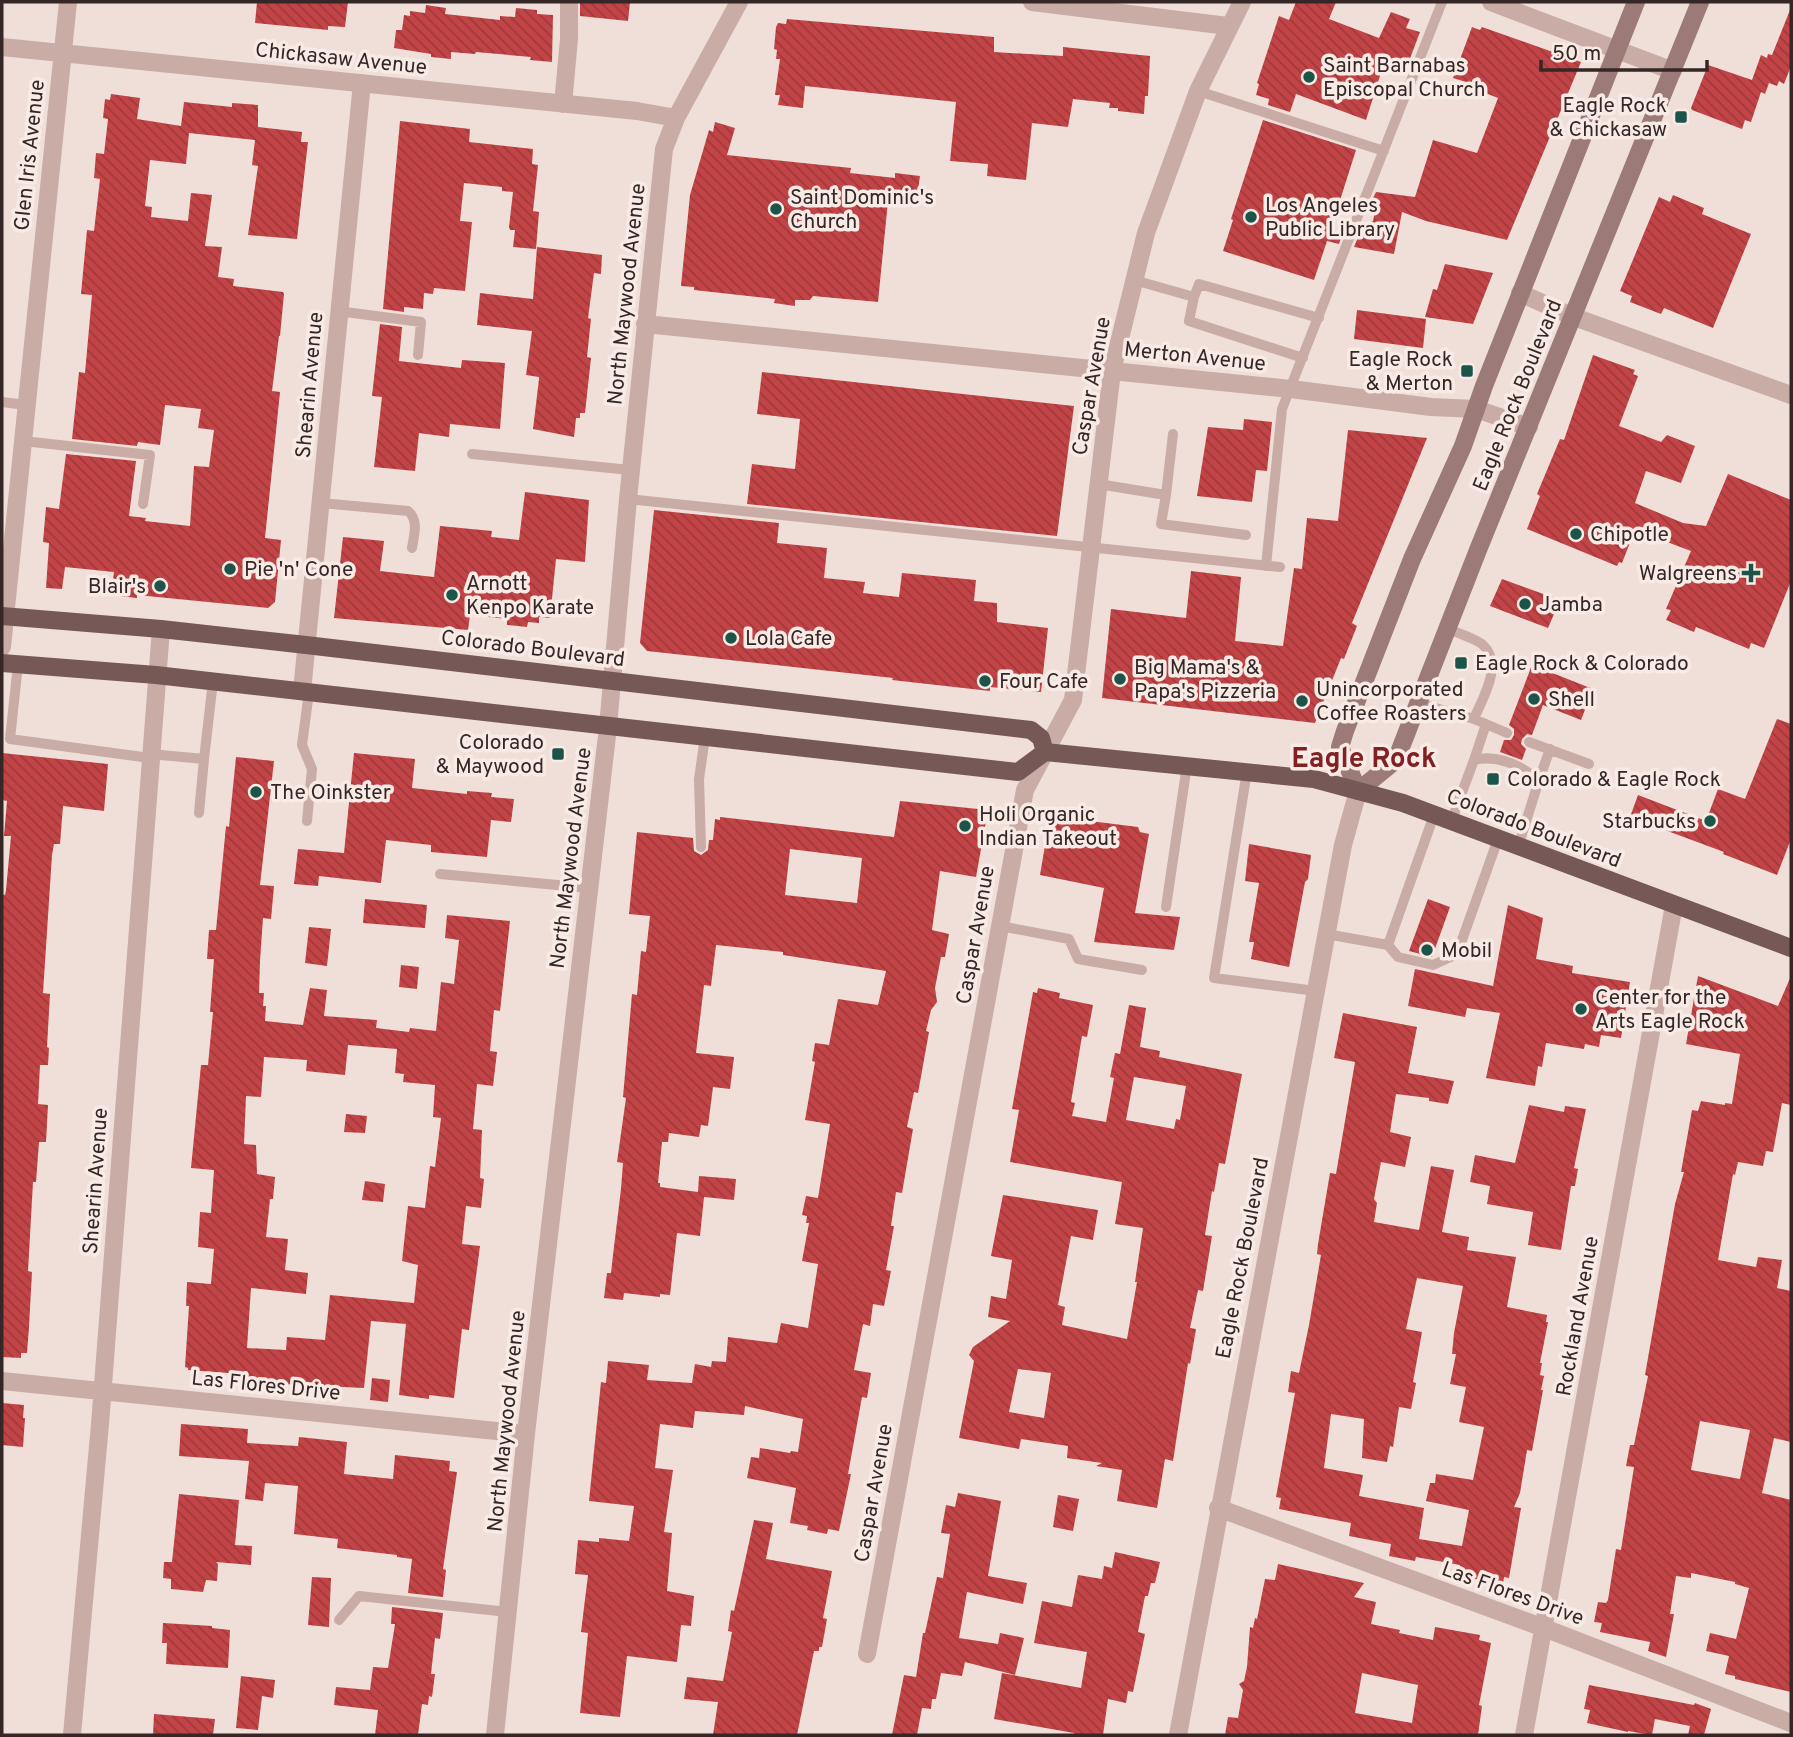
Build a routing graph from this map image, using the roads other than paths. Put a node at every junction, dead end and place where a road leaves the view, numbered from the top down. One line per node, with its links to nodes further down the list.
1 (68, 2): 13 (street, Glen Iris Avenue)
2 (569, 2): 17 (street)
3 (739, 2): 18 (street, North Maywood Avenue)
4 (1038, 2): 10 (street)
5 (1242, 2): 10 (street, Caspar Avenue)
6 (1442, 2): 19 (lane)
7 (1491, 2): 12 (street)
8 (1636, 2): 12 (main road, Eagle Rock Boulevard)
9 (1700, 2): 14 (main road, Eagle Rock Boulevard)
10 (1228, 26): 16 (street, Caspar Avenue)
11 (2, 47): 13 (street, Chickasaw Avenue)
12 (1616, 49): 14 (street); 21 (main road, Eagle Rock Boulevard)
13 (63, 53): 15 (street, Chickasaw Avenue); 33 (street, Glen Iris Avenue)
14 (1673, 71): 24 (main road, Eagle Rock Boulevard)
15 (362, 83): 17 (street, Chickasaw Avenue); 23 (street, Shearin Avenue)
16 (1198, 91): 19 (lane); 20 (street, Caspar Avenue)
17 (563, 104): 18 (street, Chickasaw Avenue)
18 (676, 118): 26 (street, North Maywood Avenue)
19 (1384, 151): 25 (lane)
20 (1134, 280): 22 (lane); 29 (street, Caspar Avenue)
21 (1520, 293): 24 (street); 34 (main road, Eagle Rock Boulevard)
22 (1194, 297): 25 (lane); 28 (lane)
23 (338, 312): 27 (lane); 43 (street, Shearin Avenue)
24 (1574, 317): 31 (street); 35 (main road, Eagle Rock Boulevard)
25 (1319, 318): 28 (lane)
26 (645, 324): 29 (street, Merton Avenue); 39 (street, North Maywood Avenue)
27 (418, 355)
28 (1303, 358): 30 (lane)
29 (1112, 371): 30 (street, Merton Avenue); 40 (street, Caspar Avenue)
30 (1291, 388): 34 (street, Merton Avenue); 48 (lane)
31 (1791, 395)
32 (2, 402): 33 (lane)
33 (26, 405): 37 (street, Glen Iris Avenue)
34 (1476, 409): 35 (street, Merton Avenue); 76 (main road, Eagle Rock Boulevard)
35 (1529, 427): 51 (main road, Eagle Rock Boulevard)
36 (1173, 434): 41 (lane)
37 (23, 441): 44 (lane); 50 (street, Glen Iris Avenue)
38 (472, 454): 39 (lane)
39 (631, 470): 42 (street, North Maywood Avenue)
40 (1098, 484): 41 (lane); 46 (street, Caspar Avenue)
41 (1166, 495): 45 (lane)
42 (628, 499): 46 (lane); 57 (street, North Maywood Avenue)
43 (321, 503): 47 (lane); 53 (street, Shearin Avenue)
44 (143, 504)
45 (1246, 535)
46 (1090, 547): 48 (lane); 68 (street, Caspar Avenue)
47 (412, 548)
48 (1266, 566): 49 (lane)
49 (1280, 567)
50 (3, 616): 52 (main road, Colorado Boulevard); 54 (street, Glen Iris Avenue)
51 (1447, 628): 60 (main road, Eagle Rock Boulevard); 61 (lane)
52 (161, 629): 53 (main road, Colorado Boulevard); 56 (street, Shearin Avenue)
53 (306, 645): 57 (main road, Colorado Boulevard); 59 (street, Shearin Avenue)
54 (2, 647)
55 (10, 664): 56 (main road); 69 (lane)
56 (156, 675): 58 (main road); 69 (street, Shearin Avenue)
57 (612, 680): 63 (street, North Maywood Avenue); 68 (main road, Colorado Boulevard)
58 (213, 681): 59 (main road); 70 (lane)
59 (305, 692): 63 (main road); 79 (lane)
60 (1418, 704): 61 (lane); 76 (main road, Eagle Rock Boulevard)
61 (1474, 719): 62 (lane)
62 (1486, 724): 64 (lane); 71 (lane)
63 (608, 727): 65 (main road); 85 (street, North Maywood Avenue)
64 (1507, 733)
65 (705, 737): 68 (main road); 82 (lane)
66 (1529, 742): 67 (lane)
67 (1550, 749): 72 (lane); 75 (lane)
68 (1045, 752): 73 (main road, Colorado Boulevard); 88 (street, Caspar Avenue)
69 (150, 756): 70 (lane); 95 (street, Shearin Avenue)
70 (204, 759): 77 (lane)
71 (1474, 760): 75 (lane); 80 (lane)
72 (1589, 764)
73 (1187, 765): 74 (main road, Colorado Boulevard); 87 (lane)
74 (1247, 771): 76 (main road, Colorado Boulevard); 93 (lane)
75 (1539, 780): 83 (lane)
76 (1358, 791): 78 (main road, Colorado Boulevard); 89 (street, Eagle Rock Boulevard)
77 (199, 813)
78 (1434, 815): 80 (main road, Colorado Boulevard); 90 (lane)
79 (307, 821)
80 (1451, 822): 81 (main road, Colorado Boulevard)
81 (1498, 839): 83 (main road, Colorado Boulevard); 90 (lane)
82 (701, 847)
83 (1518, 847): 86 (main road, Colorado Boulevard)
84 (440, 874): 85 (lane)
85 (589, 888): 96 (street, North Maywood Avenue)
86 (1674, 905): 91 (main road, Colorado Boulevard); 100 (street, Rockland Avenue)
87 (1166, 908)
88 (1000, 926): 92 (lane); 101 (street, Caspar Avenue)
89 (1326, 934): 90 (lane); 93 (street, Eagle Rock Boulevard)
90 (1388, 945)
91 (1791, 948)
92 (1142, 970)
93 (1316, 990): 97 (street, Eagle Rock Boulevard)
94 (2, 1381): 95 (street, Las Flores Drive)
95 (102, 1391): 96 (street, Las Flores Drive); 103 (street, Shearin Avenue)
96 (526, 1434): 98 (street, North Maywood Avenue)
97 (1219, 1508): 100 (street, Las Flores Drive); 105 (street, Eagle Rock Boulevard)
98 (508, 1612): 99 (lane); 104 (street, North Maywood Avenue)
99 (339, 1620)
100 (1544, 1628): 102 (street, Las Flores Drive); 106 (street, Rockland Avenue)
101 (867, 1654)
102 (1791, 1723)
103 (72, 1735)
104 (495, 1735)
105 (1178, 1735)
106 (1524, 1735)

